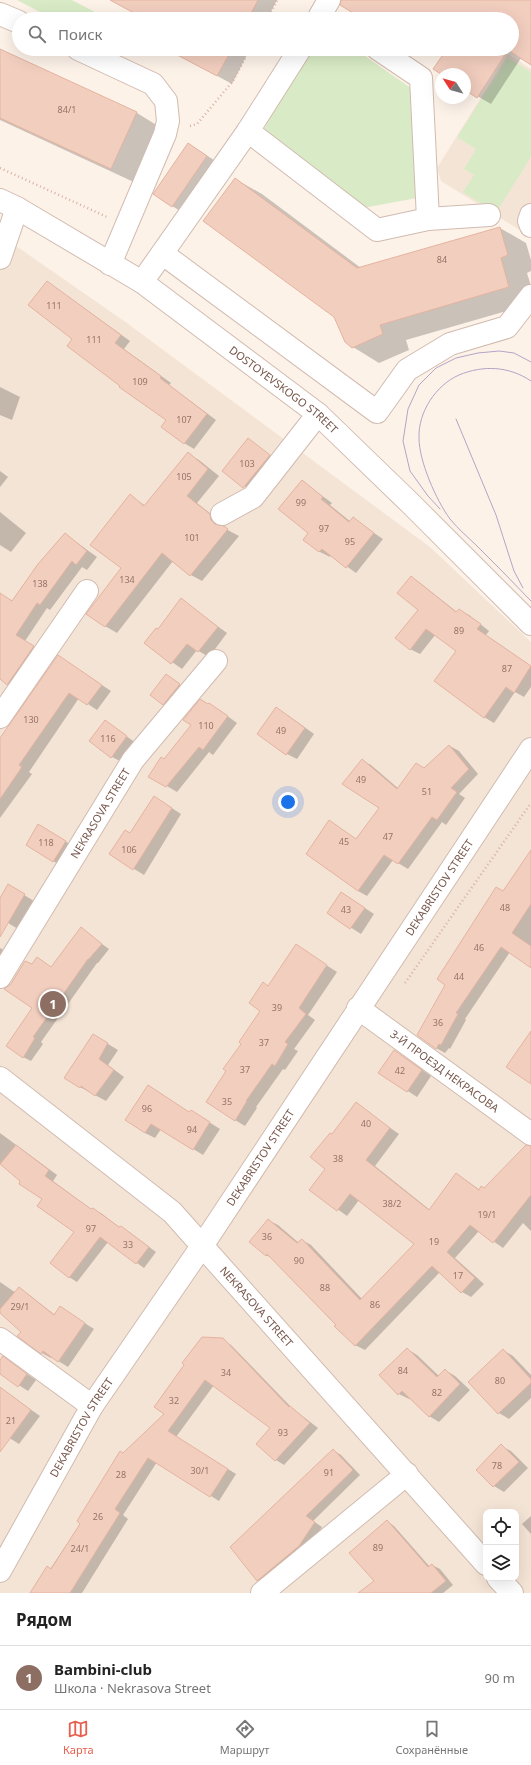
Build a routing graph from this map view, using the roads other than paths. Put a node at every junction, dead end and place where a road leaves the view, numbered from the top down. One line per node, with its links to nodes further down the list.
1 (0, 14): 2 (street)
2 (12, 19)
3 (93, 56): 14 (street)
4 (296, 56): 6 (street)
5 (388, 56): 10 (street)
6 (248, 130): 10 (street); 12 (street)
7 (8, 204): 13 (street); 14 (street, DOSTOYEVSKOGO STREET)
8 (489, 215): 10 (street)
9 (531, 216): 11 (street)
10 (428, 218)
11 (531, 226)
12 (162, 254): 15 (street); 16 (street)
13 (0, 258)
14 (110, 264): 15 (street, DOSTOYEVSKOGO STREET)
15 (142, 282): 17 (street, DOSTOYEVSKOGO STREET)
16 (531, 296)
17 (318, 414): 18 (street); 20 (street, DOSTOYEVSKOGO STREET)
18 (222, 514)
19 (87, 591): 22 (street)
20 (531, 624)
21 (216, 661): 24 (street, NEKRASOVA STREET)
22 (0, 717)
23 (531, 749): 25 (street, DEKABRISTOV STREET)
24 (0, 977)
25 (358, 1008): 27 (street, 3-Й ПРОЕЗД НЕКРАСОВА); 28 (street, DEKABRISTOV STREET)
26 (0, 1078): 28 (street, NEKRASOVA STREET)
27 (531, 1134)
28 (202, 1246): 30 (street, DEKABRISTOV STREET); 31 (street, NEKRASOVA STREET)
29 (0, 1339): 30 (street)
30 (92, 1406): 33 (street, DEKABRISTOV STREET)
31 (407, 1474): 32 (street, NEKRASOVA STREET); 35 (street)
32 (483, 1561)
33 (0, 1571)
34 (501, 1581): 36 (street)
35 (262, 1593)
36 (512, 1593)

